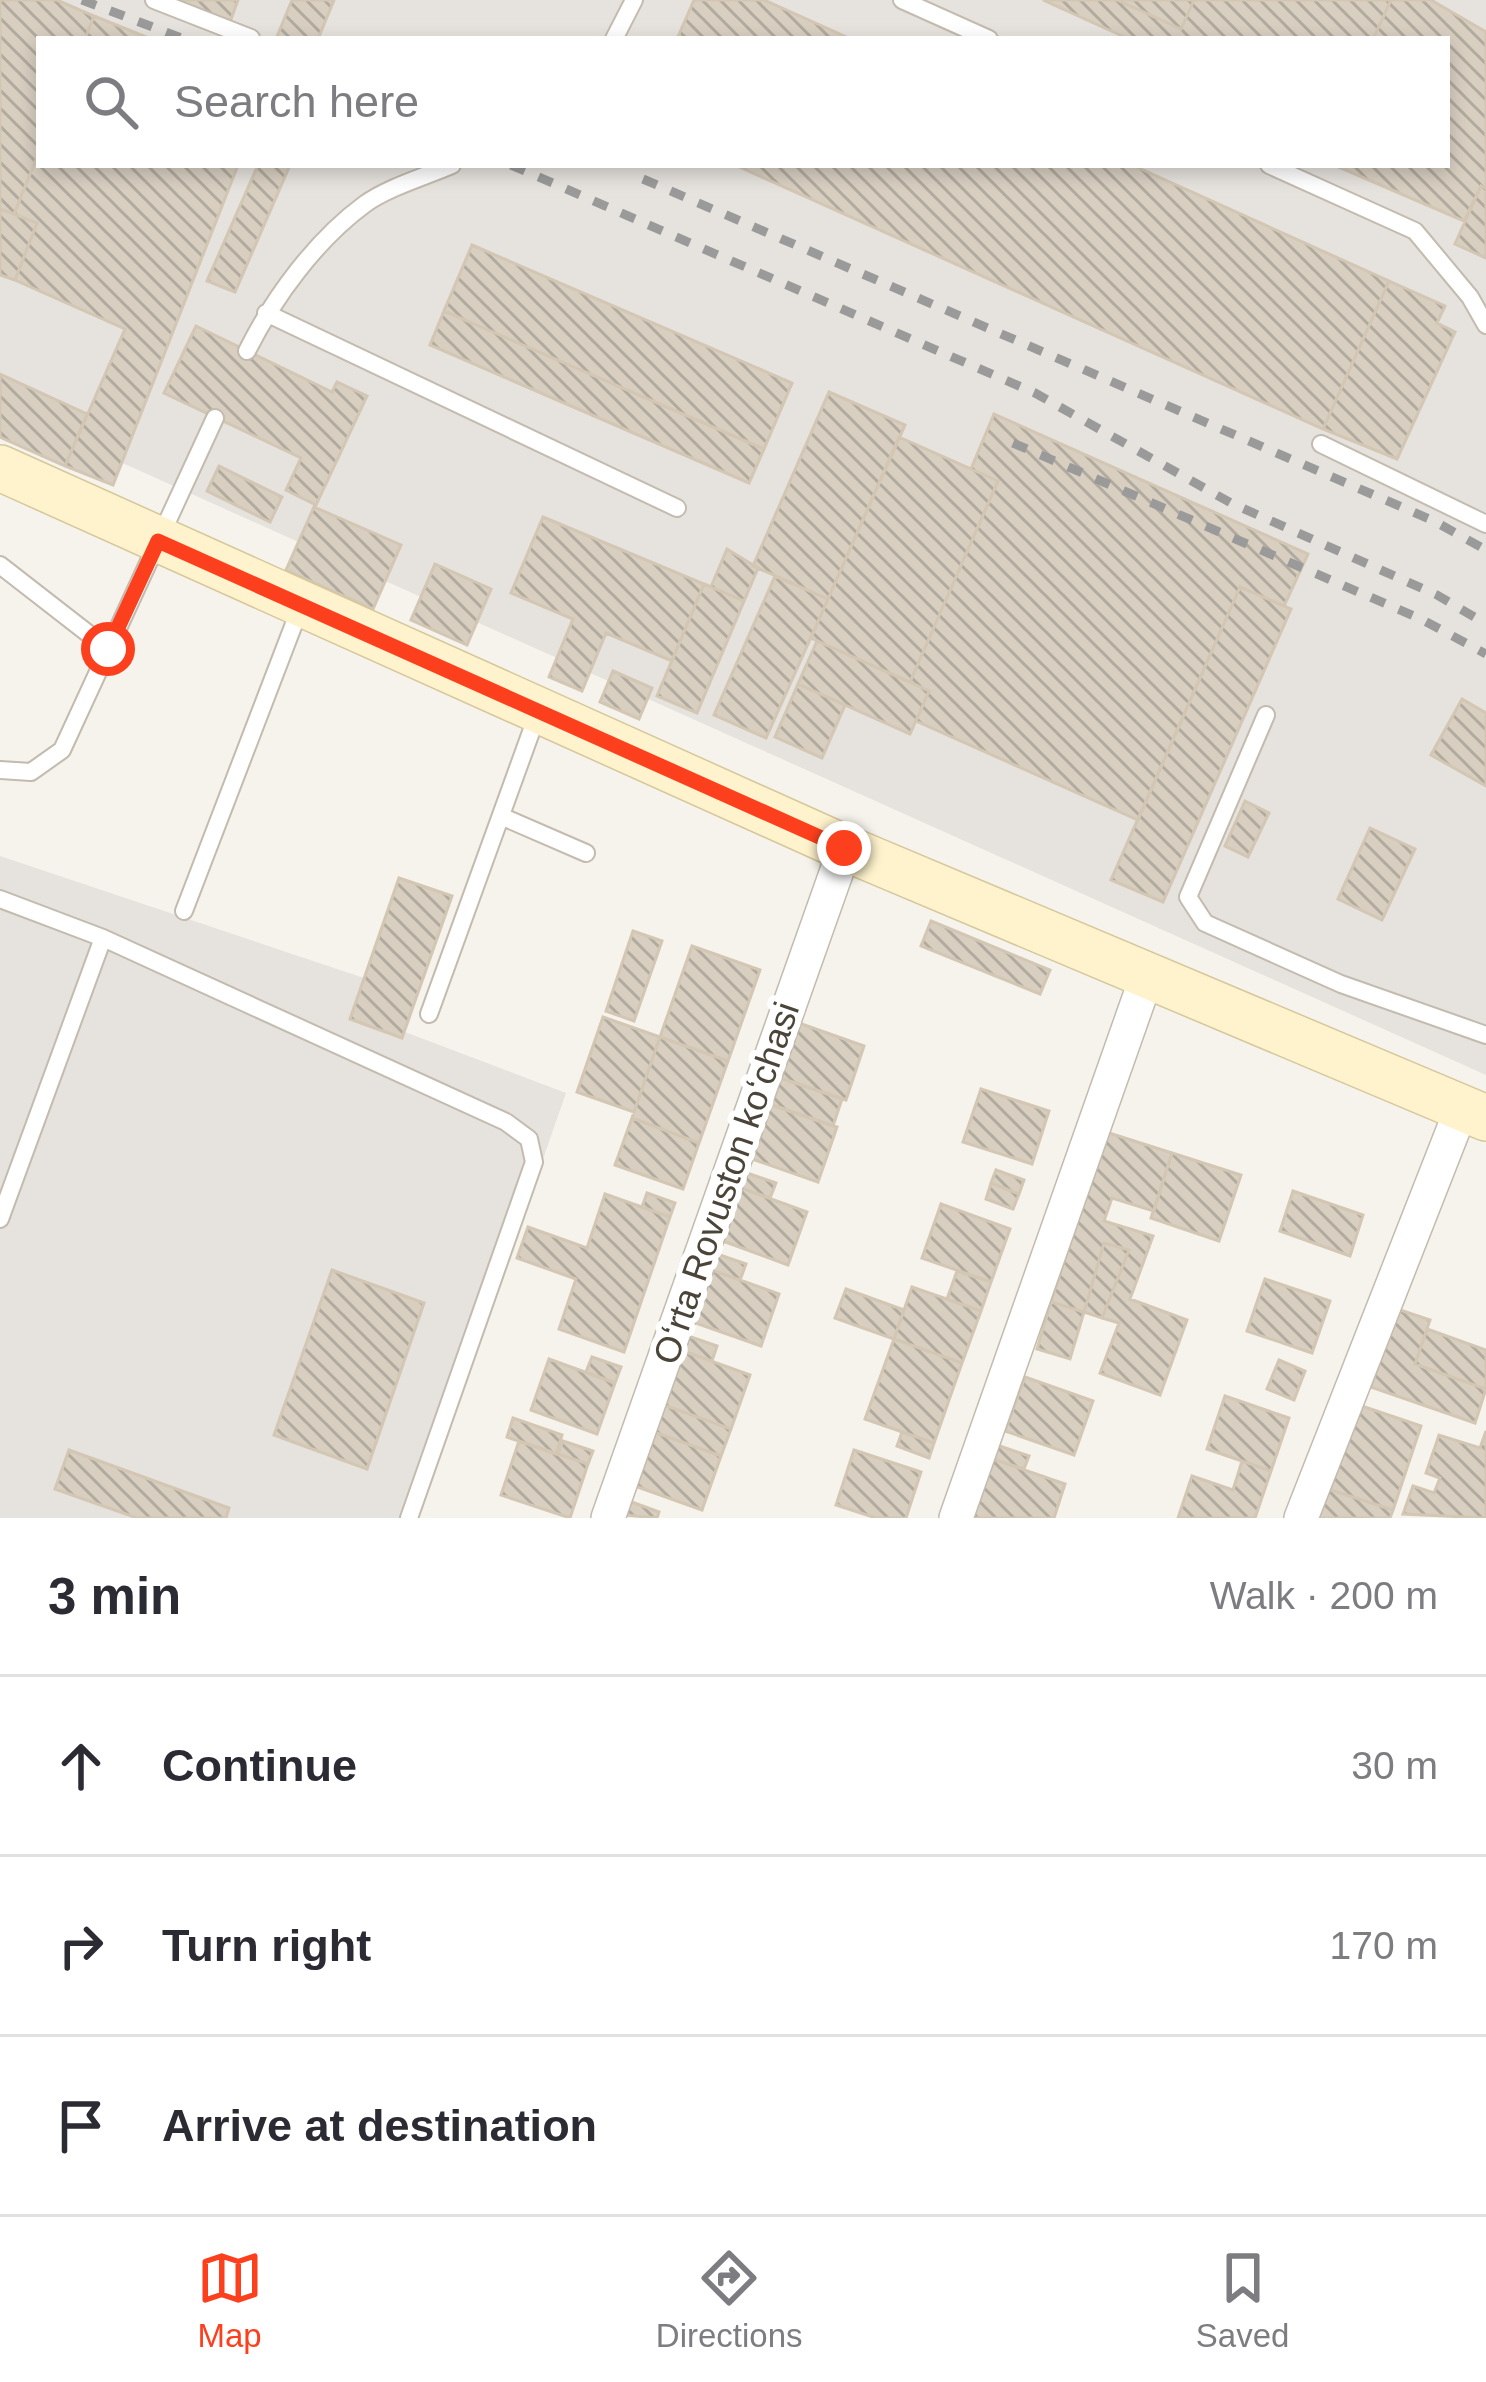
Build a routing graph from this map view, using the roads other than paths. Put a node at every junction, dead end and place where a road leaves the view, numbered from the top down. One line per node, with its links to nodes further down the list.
1 (154, 0): 4 (lane)
2 (634, 0): 5 (lane)
3 (902, 0): 6 (lane)
4 (245, 36)
5 (616, 36)
6 (981, 36)
7 (445, 168): 9 (lane)
8 (1276, 168): 10 (lane)
9 (266, 313): 11 (lane); 15 (lane)
10 (1486, 326)
11 (247, 351)
12 (215, 418): 17 (lane)
13 (1321, 444): 16 (lane)
14 (0, 468): 17 (street)
15 (677, 508)
16 (1486, 524)
17 (158, 541): 19 (street); 20 (lane)
18 (0, 565): 20 (lane)
19 (302, 602): 21 (street); 28 (lane)
20 (108, 649): 23 (lane)
21 (555, 711): 24 (lane); 25 (street)
22 (1266, 715): 32 (lane)
23 (0, 770)
24 (503, 817): 26 (lane); 31 (lane)
25 (844, 848): 30 (street); 36 (street, Oʻrta Rovuston koʻchasi)
26 (586, 853)
27 (0, 899): 29 (lane)
28 (184, 911)
29 (103, 938): 34 (lane); 35 (lane)
30 (1148, 973): 33 (street); 37 (street)
31 (429, 1014)
32 (1486, 1035)
33 (1474, 1112): 38 (street)
34 (0, 1219)
35 (409, 1518)
36 (608, 1518)
37 (956, 1518)
38 (1301, 1518)

